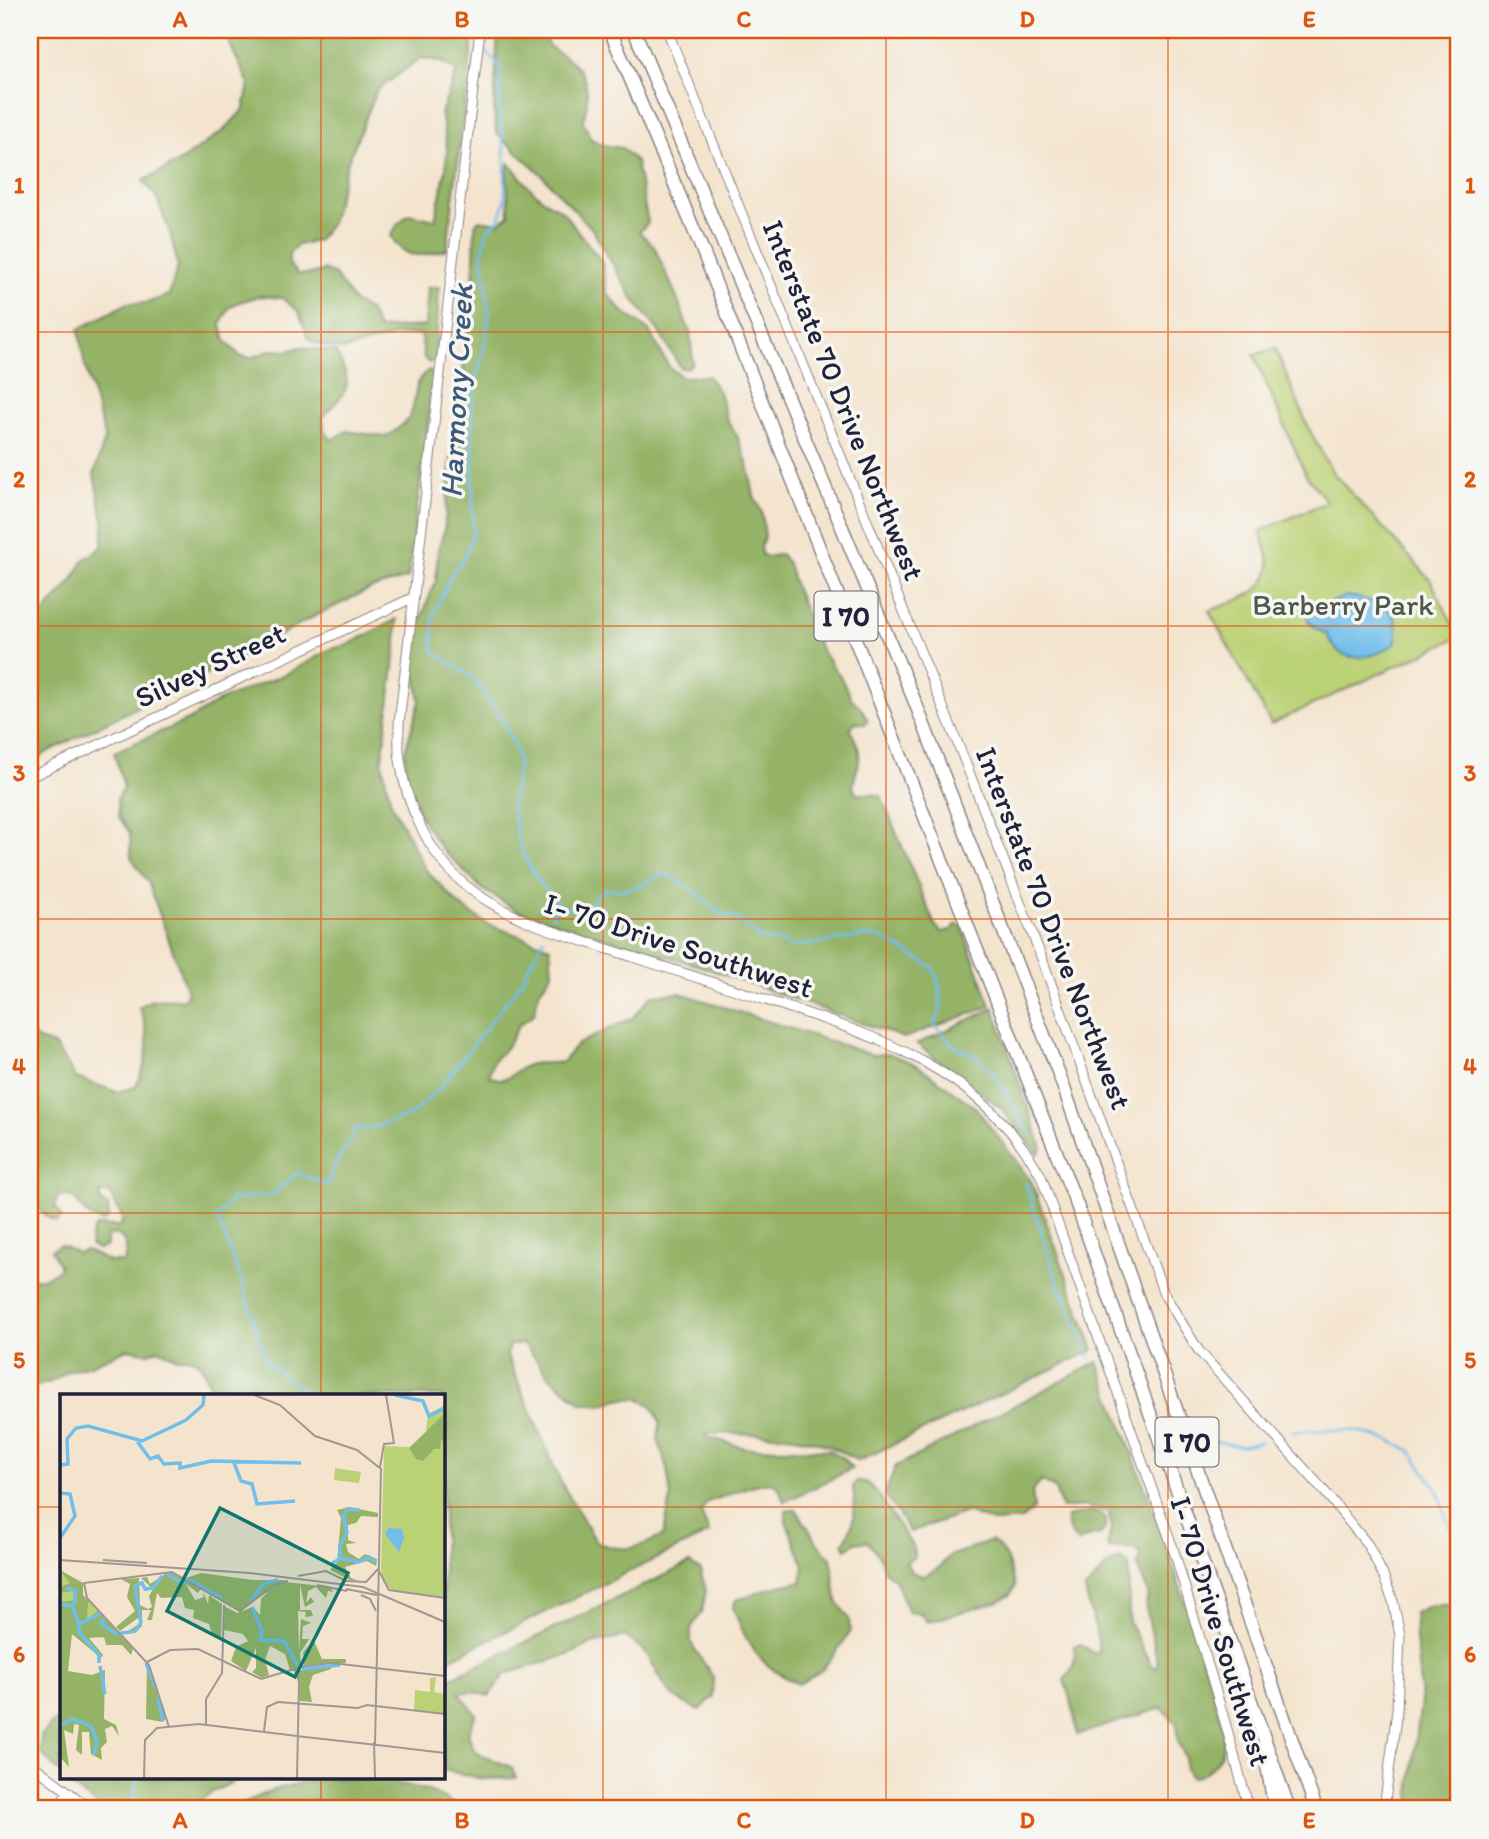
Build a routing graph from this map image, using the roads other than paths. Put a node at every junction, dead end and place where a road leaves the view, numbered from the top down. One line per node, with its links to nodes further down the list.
1 (480, 30): 5 (street, I- 70 Drive Southwest)
2 (610, 30): 7 (highway, I 70)
3 (634, 30): 8 (highway, I 70)
4 (667, 30): 18 (street, Interstate 70 Drive Northwest)
5 (412, 598): 6 (street, Silvey Street); 13 (street, I- 70 Drive Southwest)
6 (30, 777)
7 (1259, 1724): 14 (highway); 15 (highway, I 70)
8 (1295, 1751): 16 (highway, I 70); 17 (highway)
9 (30, 1763): 10 (street)
10 (69, 1792): 11 (street); 12 (street)
11 (56, 1809)
12 (91, 1809)
13 (1248, 1809)
14 (1275, 1809)
15 (1289, 1809)
16 (1316, 1809)
17 (1326, 1809)
18 (1384, 1809)

